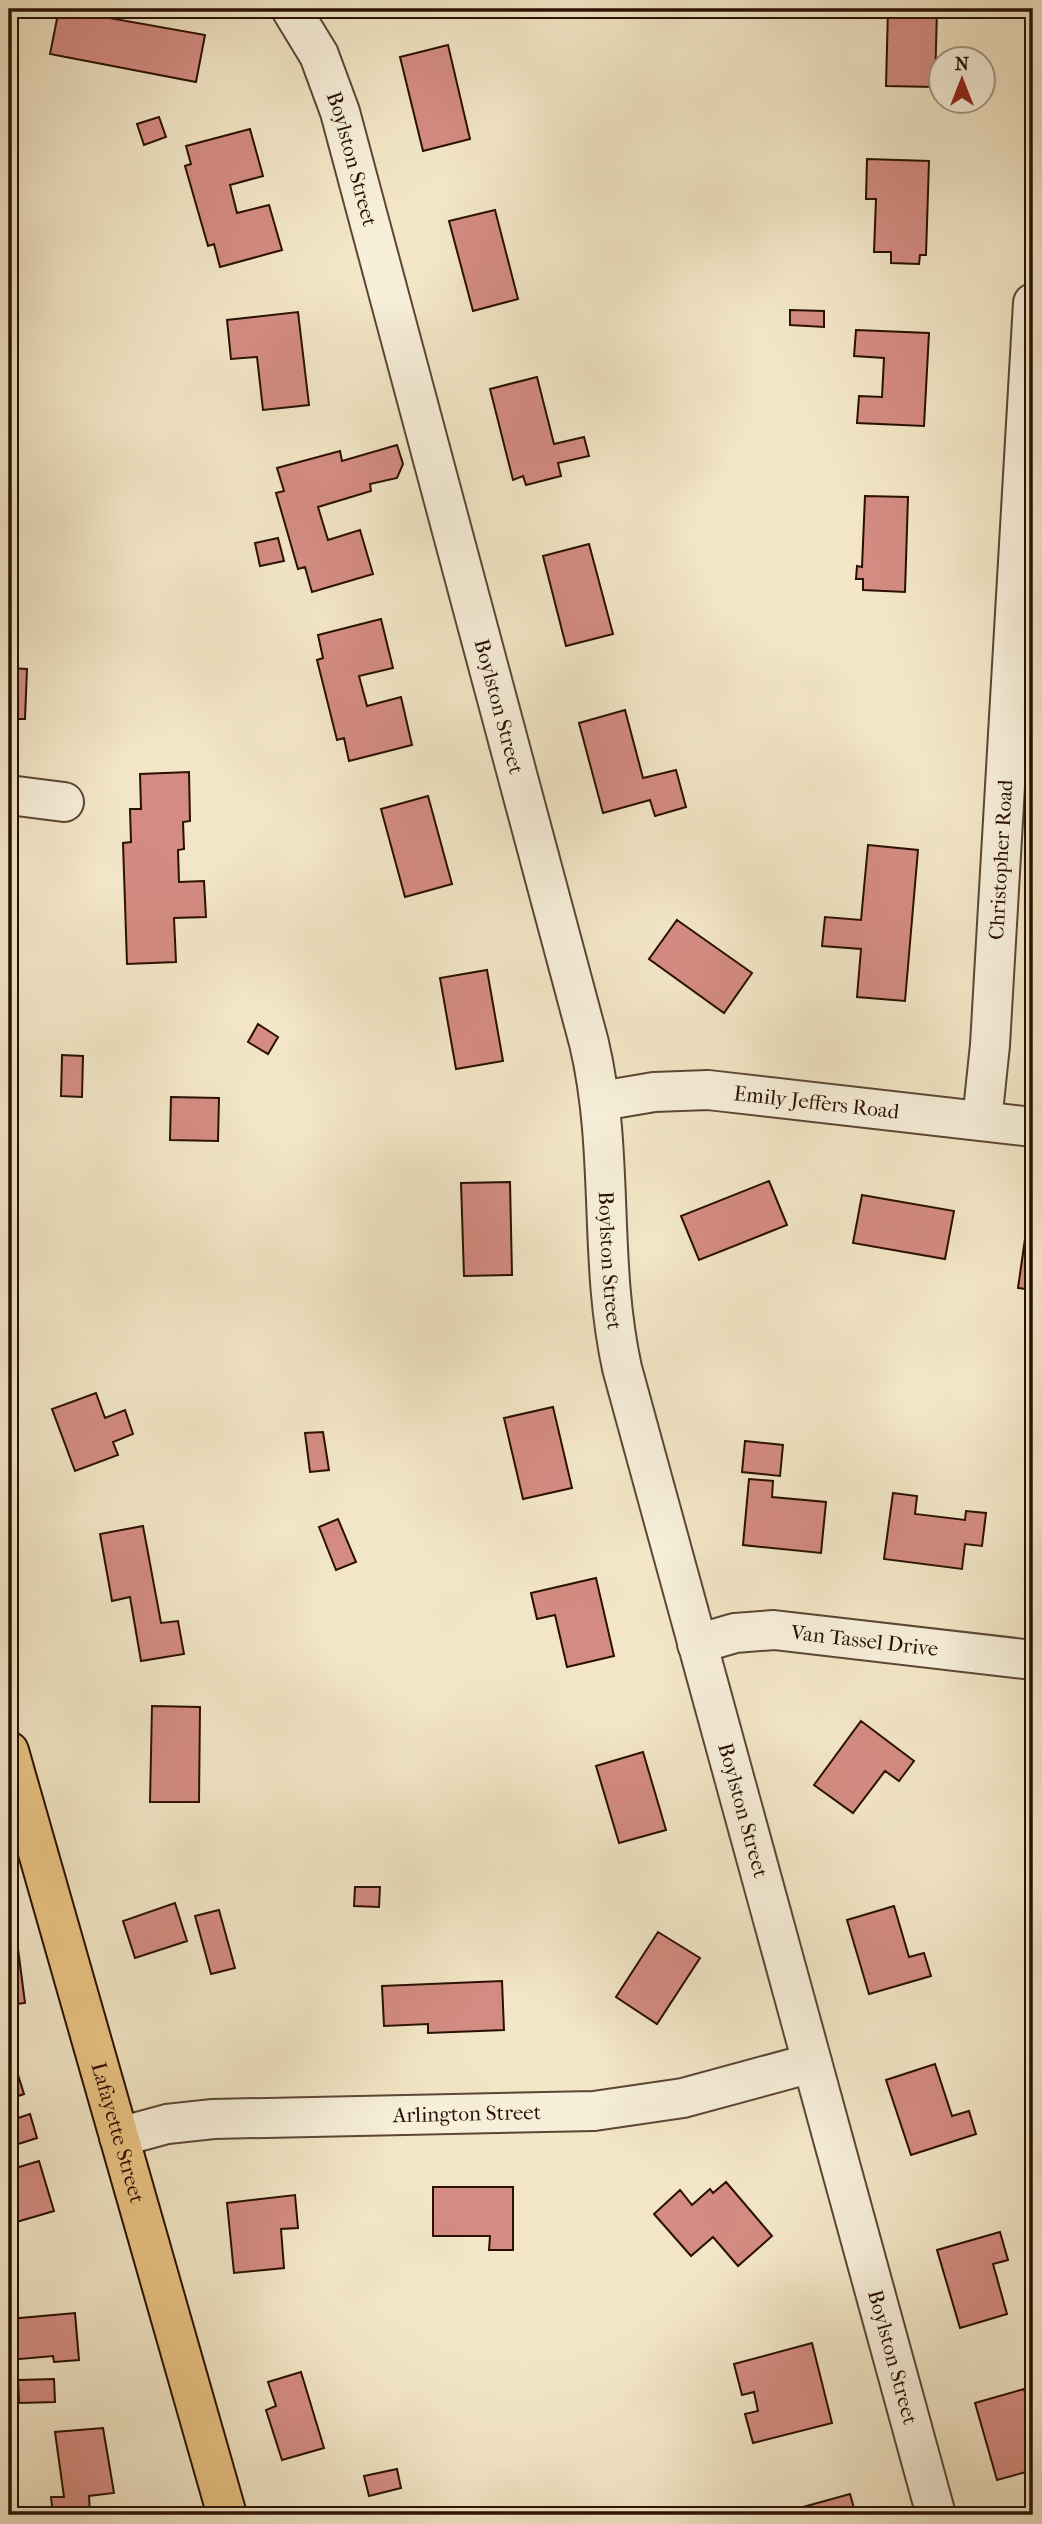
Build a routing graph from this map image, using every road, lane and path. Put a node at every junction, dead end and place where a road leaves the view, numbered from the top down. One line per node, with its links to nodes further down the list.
1 (290, 9): 5 (street, Boylston Street)
2 (1033, 303): 6 (street, Christopher Road)
3 (9, 795): 4 (street)
4 (64, 802)
5 (601, 1101): 6 (street, Emily Jeffers Road); 8 (street, Boylston Street)
6 (982, 1121): 7 (street, Emily Jeffers Road)
7 (1033, 1127)
8 (697, 1644): 9 (street, Van Tassel Drive); 11 (street, Boylston Street)
9 (1033, 1660)
10 (9, 1756): 12 (main road, Lafayette Street)
11 (813, 2063): 12 (street, Arlington Street); 14 (street, Boylston Street)
12 (119, 2137): 13 (main road, Lafayette Street)
13 (227, 2515)
14 (936, 2515)

